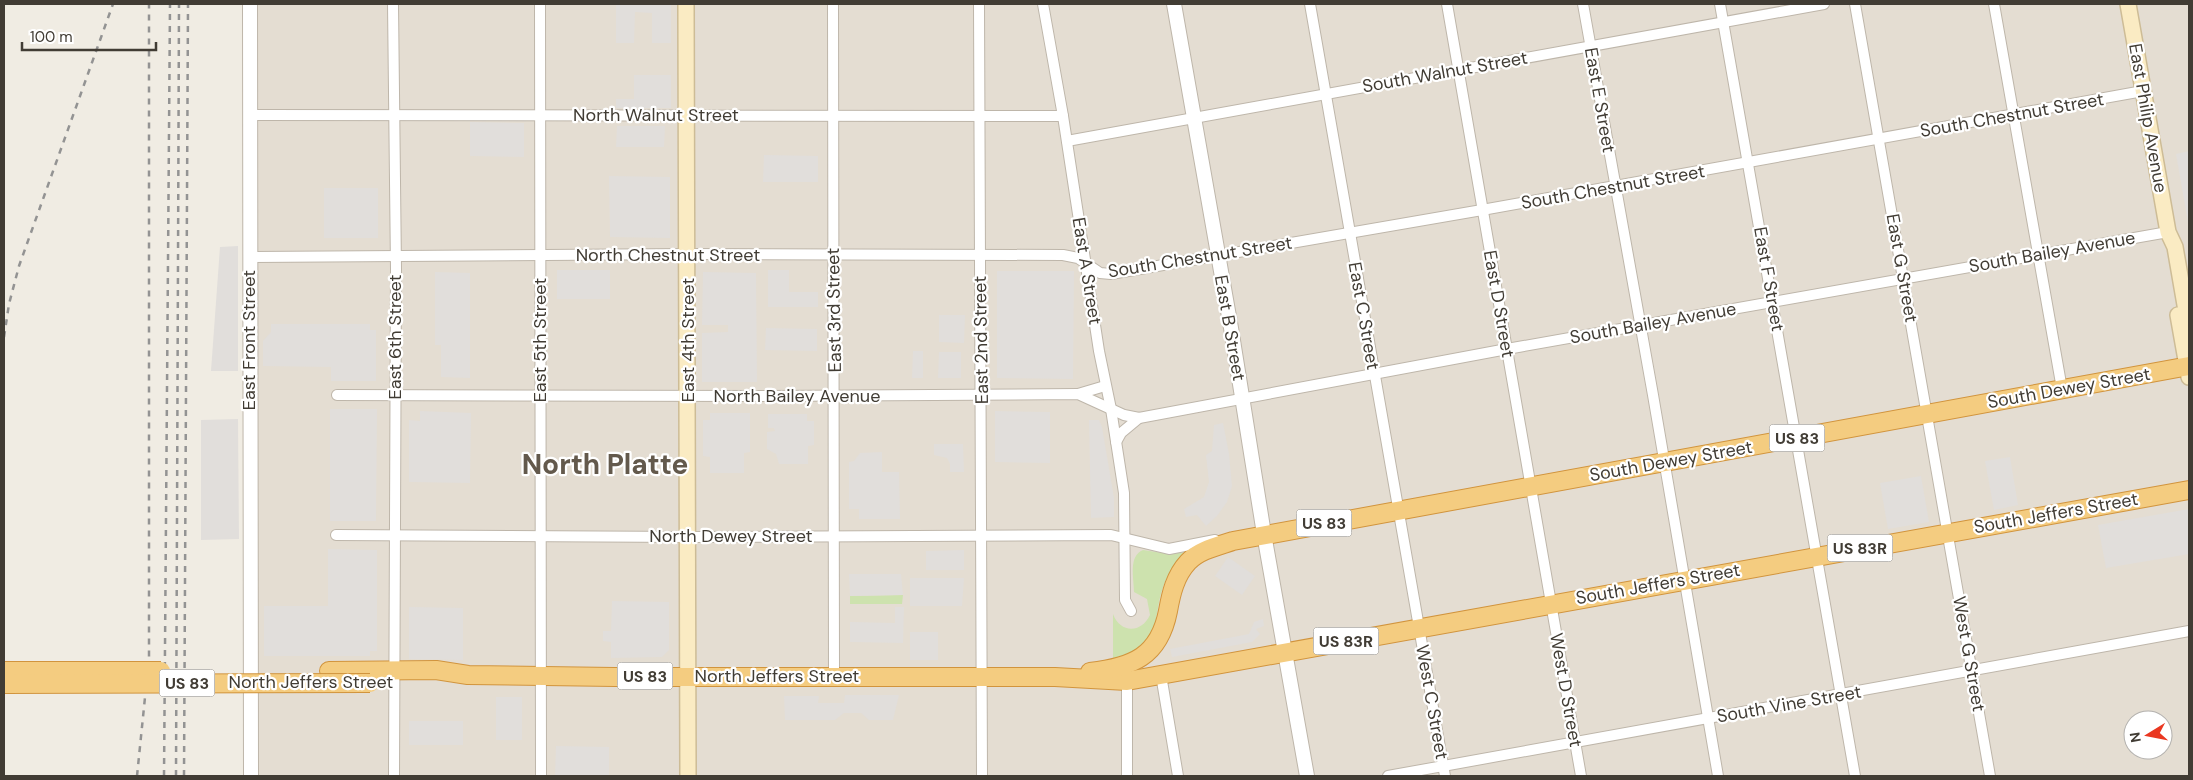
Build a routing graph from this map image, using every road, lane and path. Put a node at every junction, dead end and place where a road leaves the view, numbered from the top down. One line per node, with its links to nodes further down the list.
1 (250, 4): 23 (street, East Front Street)
2 (393, 4): 27 (street, East 6th Street)
3 (540, 4): 24 (street, East 5th Street)
4 (686, 4): 25 (main road, East 4th Street)
5 (833, 4): 26 (street, East 3rd Street)
6 (979, 4): 28 (street, East 2nd Street)
7 (1043, 4): 29 (street, East A Street)
8 (1174, 4): 30 (street, East B Street)
9 (1310, 4): 21 (street, East C Street)
10 (1447, 4): 19 (street, East D Street)
11 (1583, 4): 18 (street, East E Street)
12 (1720, 4): 17 (street, East F Street)
13 (1824, 4): 17 (street, South Walnut Street)
14 (1856, 4): 31 (street, East G Street)
15 (1994, 4): 22 (street)
16 (2128, 4): 20 (main road, East Philip Avenue)
17 (1723, 22): 18 (street, South Walnut Street); 33 (street, East F Street)
18 (1590, 46): 19 (street, South Walnut Street); 34 (street, East E Street)
19 (1458, 70): 21 (street, South Walnut Street); 35 (street, East D Street)
20 (2143, 91): 22 (street, South Chestnut Street); 36 (main road, East Philip Avenue)
21 (1326, 93): 30 (street, South Walnut Street); 37 (street, East C Street)
22 (2014, 114): 31 (street, South Chestnut Street); 42 (street)
23 (249, 115): 27 (street, North Walnut Street); 45 (street, East Front Street)
24 (540, 115): 25 (street, North Walnut Street); 27 (street, North Walnut Street); 40 (street, East 5th Street)
25 (687, 115): 26 (street, North Walnut Street); 38 (main road, East 4th Street)
26 (833, 115): 28 (street, North Walnut Street); 41 (street, East 3rd Street)
27 (394, 116): 43 (street, East 6th Street)
28 (979, 116): 29 (street, North Walnut Street); 39 (street, East 2nd Street)
29 (1063, 116): 32 (street, East A Street)
30 (1194, 117): 32 (street, South Walnut Street); 44 (street, East B Street)
31 (1880, 138): 33 (street, South Chestnut Street); 47 (street, East G Street)
32 (1067, 141): 46 (street, East A Street)
33 (1748, 162): 34 (street, South Chestnut Street); 48 (street, East F Street)
34 (1616, 186): 35 (street, South Chestnut Street); 49 (street, East E Street)
35 (1482, 210): 37 (street, South Chestnut Street); 51 (street, East D Street)
36 (2168, 232): 42 (street, South Bailey Avenue); 50 (main road, East Philip Avenue); 52 (main road, East Philip Avenue)
37 (1350, 234): 44 (street, South Chestnut Street); 53 (street, East C Street)
38 (688, 254): 40 (street, North Chestnut Street); 41 (street, North Chestnut Street); 61 (main road, East 4th Street)
39 (980, 254): 41 (street, North Chestnut Street); 46 (street, North Chestnut Street); 59 (street, East 2nd Street)
40 (540, 255): 43 (street, North Chestnut Street); 60 (street, East 5th Street)
41 (833, 255): 62 (street, East 3rd Street)
42 (2038, 255): 47 (street, South Bailey Avenue); 55 (street)
43 (396, 256): 45 (street, North Chestnut Street); 58 (street, East 6th Street)
44 (1218, 256): 46 (street, South Chestnut Street); 63 (street, East B Street)
45 (249, 257): 107 (street, East Front Street)
46 (1085, 264): 54 (street, East A Street)
47 (1904, 278): 48 (street, South Bailey Avenue); 65 (street, East G Street)
48 (1773, 302): 49 (street, South Bailey Avenue); 67 (street, East F Street)
49 (1641, 325): 51 (street, South Bailey Avenue); 69 (street, East E Street)
50 (2189, 328)
51 (1507, 349): 53 (street, South Bailey Avenue); 70 (street, East D Street)
52 (2189, 370): 55 (highway, South Dewey Street / US 83)
53 (1374, 374): 63 (street, South Bailey Avenue); 72 (street, East C Street)
54 (1105, 386): 57 (street, North Bailey Avenue); 64 (street, East A Street)
55 (2062, 389): 65 (highway, South Dewey Street / US 83)
56 (337, 394): 58 (street, North Bailey Avenue)
57 (1078, 394): 59 (street, North Bailey Avenue); 64 (street, North Bailey Avenue)
58 (395, 395): 60 (street, North Bailey Avenue); 77 (street, East 6th Street)
59 (982, 395): 62 (street, North Bailey Avenue); 74 (street, East 2nd Street)
60 (540, 396): 61 (street, North Bailey Avenue); 78 (street, East 5th Street)
61 (687, 396): 62 (street, North Bailey Avenue); 80 (main road, East 4th Street)
62 (835, 396): 79 (street, East 3rd Street)
63 (1242, 399): 66 (street, South Bailey Avenue); 75 (street, East B Street)
64 (1111, 409): 66 (street, South Bailey Avenue); 68 (street, East A Street)
65 (1928, 415): 67 (highway, South Dewey Street / US 83); 73 (street, East G Street)
66 (1139, 418): 68 (street)
67 (1797, 438): 69 (highway, South Dewey Street / US 83); 84 (street, East F Street)
68 (1116, 442): 81 (street, East A Street)
69 (1664, 462): 70 (highway, South Dewey Street / US 83); 85 (street, East E Street)
70 (1531, 487): 72 (highway, South Dewey Street / US 83); 86 (street, East D Street)
71 (2189, 490): 73 (highway, South Jeffers Street / US 83R)
72 (1398, 510): 75 (highway, South Dewey Street / US 83); 88 (street, East C Street)
73 (1948, 532): 84 (highway, South Jeffers Street / US 83R); 92 (street, West G Street)
74 (980, 534): 79 (street, North Dewey Street); 81 (street, North Dewey Street); 98 (street, East 2nd Street)
75 (1264, 534): 82 (highway, South Dewey Street / US 83); 90 (street, East B Street)
76 (336, 535): 77 (street, North Dewey Street)
77 (394, 535): 78 (street, North Dewey Street); 95 (street, East 6th Street)
78 (541, 536): 80 (street, North Dewey Street); 93 (street, East 5th Street)
79 (834, 536): 80 (street, North Dewey Street); 97 (street, East 3rd Street)
80 (688, 537): 96 (main road, East 4th Street)
81 (1125, 539): 82 (street, South Dewey Street); 87 (street, East A Street)
82 (1241, 539): 83 (highway, South Dewey Street / US 83)
83 (1203, 551): 100 (highway, North Jeffers Street / US 83)
84 (1817, 555): 85 (highway, South Jeffers Street / US 83R); 103 (street, East F Street)
85 (1684, 580): 86 (highway, South Jeffers Street / US 83R); 104 (street, East E Street)
86 (1551, 604): 88 (highway, South Jeffers Street / US 83R); 105 (street, West D Street)
87 (1132, 611)
88 (1419, 628): 90 (highway, South Jeffers Street / US 83R); 106 (street, West C Street)
89 (2189, 631): 92 (street, South Vine Street)
90 (1285, 652): 94 (highway, South Jeffers Street / US 83R); 114 (street, East B Street)
91 (4, 671): 99 (highway, North Jeffers Street / US 83, bridge)
92 (1972, 671): 103 (street, South Vine Street); 119 (street, West G Street)
93 (541, 675): 95 (highway, North Jeffers Street / US 83); 96 (highway, North Jeffers Street / US 83); 109 (street, East 5th Street)
94 (1161, 675): 101 (highway, South Jeffers Street / US 83R); 113 (street)
95 (393, 676): 99 (highway, North Jeffers Street / US 83); 108 (street, East 6th Street)
96 (687, 676): 97 (highway, North Jeffers Street / US 83); 110 (main road, East 4th Street)
97 (834, 676): 98 (highway, North Jeffers Street / US 83)
98 (981, 676): 100 (highway, North Jeffers Street / US 83); 111 (street, East 2nd Street)
99 (370, 677): 102 (highway, North Jeffers Street / US 83, bridge)
100 (1055, 677): 101 (highway, North Jeffers Street / US 83R)
101 (1127, 681): 112 (street)
102 (4, 684)
103 (1841, 694): 104 (street, South Vine Street); 118 (street, East F Street)
104 (1708, 718): 105 (street, South Vine Street); 117 (street, East E Street)
105 (1575, 743): 106 (street, South Vine Street); 116 (street, West D Street)
106 (1444, 771): 115 (street, South Vine Street)
107 (251, 776)
108 (394, 776)
109 (541, 776)
110 (688, 776)
111 (982, 776)
112 (1127, 776)
113 (1178, 776)
114 (1307, 776)
115 (1388, 776)
116 (1581, 776)
117 (1718, 776)
118 (1855, 776)
119 (1990, 776)

